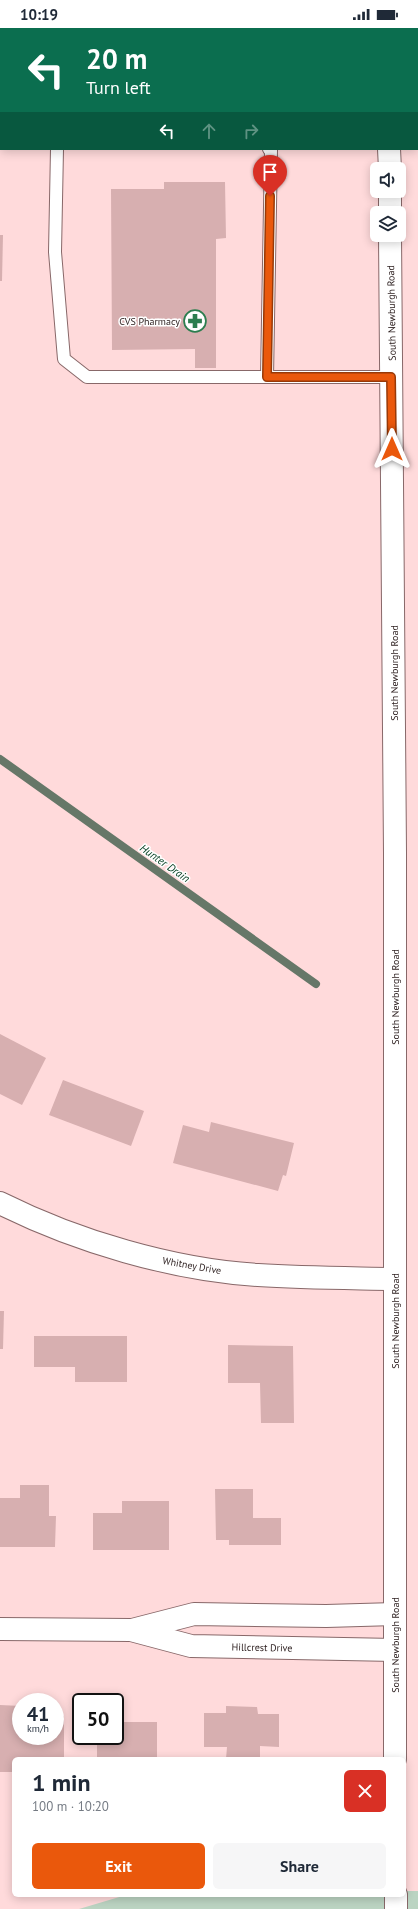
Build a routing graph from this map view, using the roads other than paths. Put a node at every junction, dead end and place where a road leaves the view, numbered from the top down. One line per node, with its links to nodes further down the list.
1 (57, 150): 6 (lane)
2 (271, 150): 6 (lane)
3 (389, 150): 4 (main road)
4 (390, 162)
5 (390, 242): 7 (main road, South Newburgh Road)
6 (267, 377): 7 (lane)
7 (391, 377): 9 (main road, South Newburgh Road)
8 (0, 1203): 9 (main road, Whitney Drive)
9 (395, 1279): 10 (main road, South Newburgh Road)
10 (395, 1614): 12 (main road, Hillcrest Drive); 13 (main road, South Newburgh Road)
11 (0, 1629): 12 (main road, Hillcrest Drive)
12 (131, 1630): 13 (main road, Hillcrest Drive)
13 (395, 1650): 14 (main road, South Newburgh Road)
14 (395, 1757)
15 (396, 1897): 16 (main road)
16 (396, 1909)

